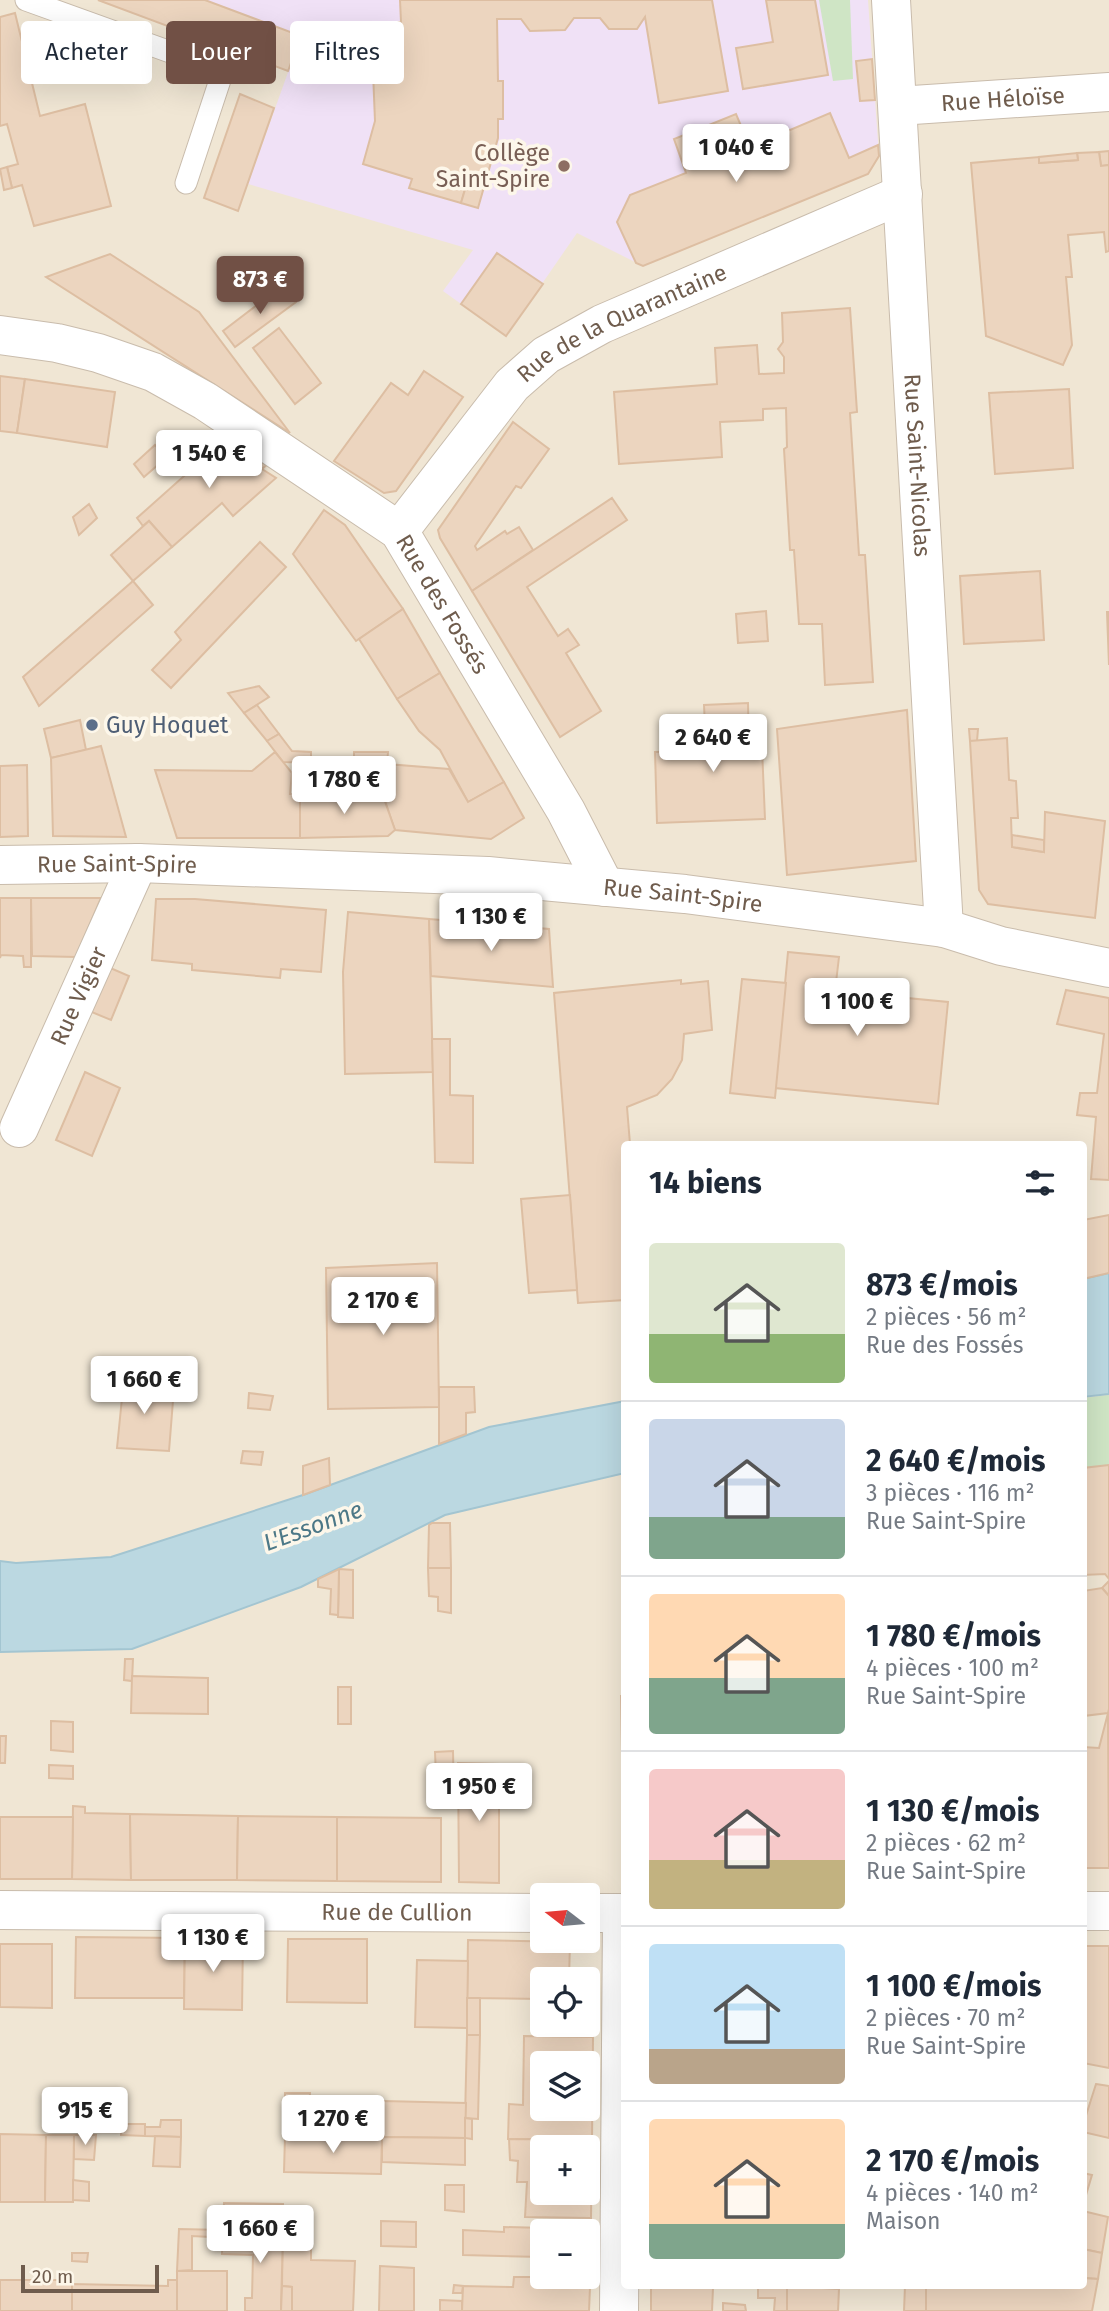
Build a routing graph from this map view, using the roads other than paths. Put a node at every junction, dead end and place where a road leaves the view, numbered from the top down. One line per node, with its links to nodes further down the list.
1 (26, 0): 5 (lane)
2 (891, 0): 4 (street, Rue Saint-Nicolas)
3 (1109, 92): 4 (street, Rue Héloïse)
4 (898, 106): 6 (street, Rue Saint-Nicolas)
5 (186, 183)
6 (903, 194): 8 (street, Rue de la Quarantaine); 12 (street, Rue Saint-Nicolas)
7 (0, 335): 8 (street, Rue des Fossés)
8 (399, 531): 11 (street, Rue des Fossés)
9 (138, 863): 10 (street, Rue Saint-Spire); 11 (street, Rue Saint-Spire); 14 (street, Rue Vigier)
10 (0, 865)
11 (605, 887): 12 (street, Rue Saint-Spire)
12 (944, 928): 13 (street, Rue Saint-Spire)
13 (1109, 968)
14 (10, 1133)
15 (0, 1910): 18 (street, Rue de Cullion)
16 (1087, 1911): 17 (street)
17 (1109, 1911)
18 (530, 1913)
19 (612, 1913): 20 (street)
20 (619, 2311)

